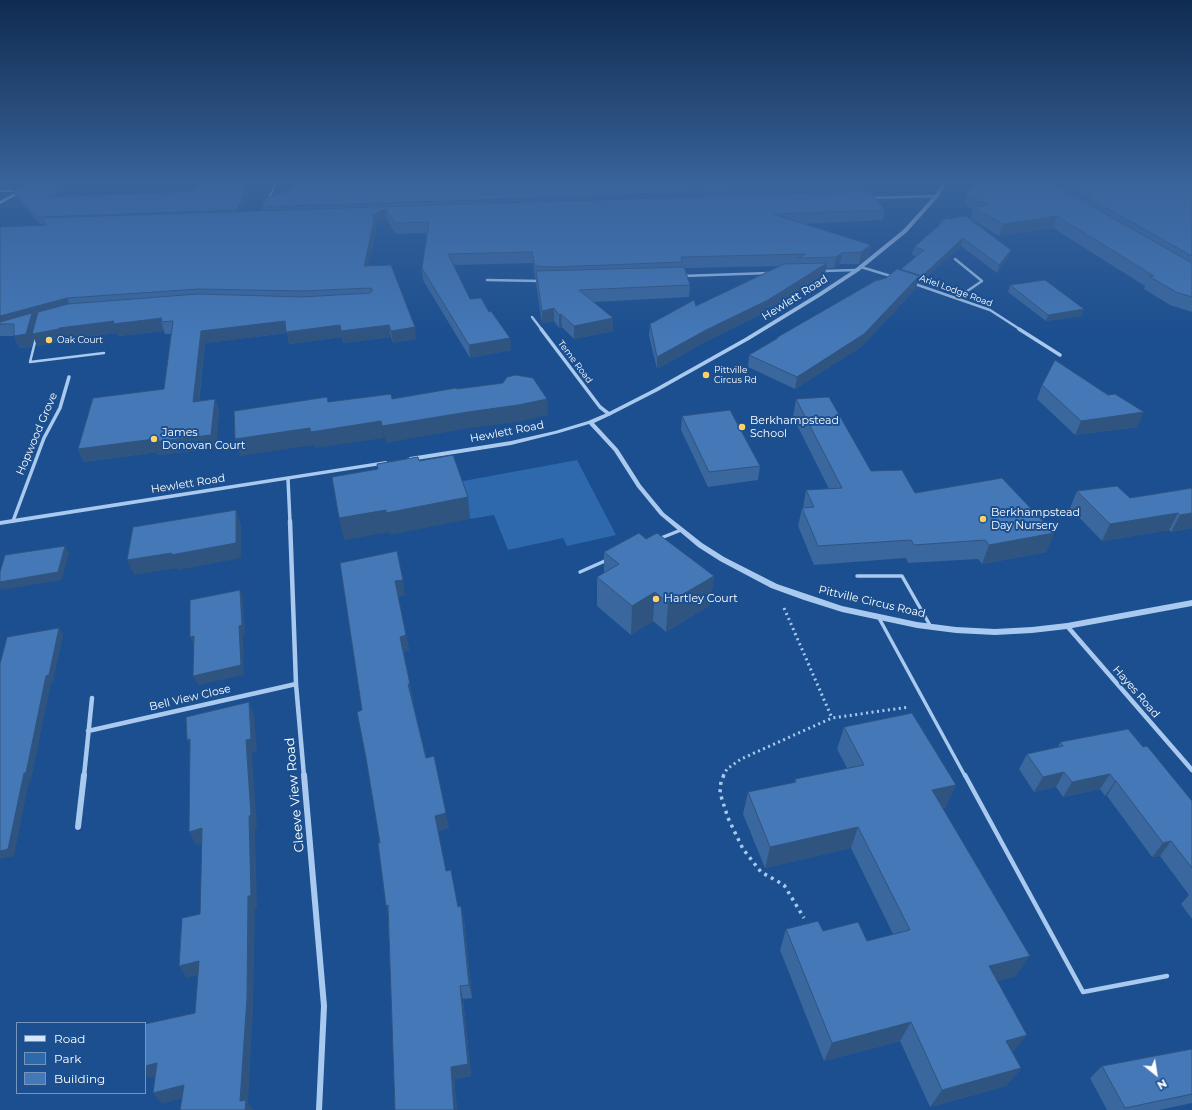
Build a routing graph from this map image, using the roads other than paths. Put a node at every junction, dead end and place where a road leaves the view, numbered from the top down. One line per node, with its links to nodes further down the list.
1 (900, 235): 3 (street, Hewlett Road)
2 (955, 259): 11 (street)
3 (859, 268): 4 (street); 7 (street); 17 (street, Hewlett Road)
4 (818, 271)
5 (770, 273): 6 (street)
6 (674, 277)
7 (898, 278)
8 (487, 280): 9 (street)
9 (548, 281)
10 (905, 281): 11 (street, Ariel Lodge Road)
11 (957, 298): 15 (street, Ariel Lodge Road)
12 (532, 317): 17 (street, Teme Road)
13 (37, 334): 14 (lane)
14 (104, 353)
15 (1060, 355)
16 (69, 377): 22 (street, Hopwood Grove)
17 (609, 414): 18 (street, Hewlett Road)
18 (590, 422): 19 (street, Hewlett Road); 24 (street, Pittville Circus Road)
19 (403, 460)
20 (396, 462): 21 (street, Hewlett Road)
21 (288, 479): 22 (street, Hewlett Road); 33 (street, Cleeve View Road)
22 (13, 521): 23 (street, Hewlett Road)
23 (0, 523)
24 (681, 530): 25 (lane); 30 (street, Pittville Circus Road)
25 (659, 539)
26 (609, 560): 27 (lane)
27 (580, 572)
28 (857, 576): 32 (lane)
29 (1192, 603): 31 (street, Pittville Circus Road)
30 (879, 618): 32 (street, Pittville Circus Road); 38 (lane)
31 (1067, 626): 32 (street, Pittville Circus Road); 36 (street, Hayes Road)
32 (931, 627)
33 (296, 684): 35 (street, Bell View Close); 39 (street, Cleeve View Road)
34 (92, 698): 35 (street)
35 (88, 731): 37 (street)
36 (1192, 770)
37 (78, 827)
38 (1167, 976)
39 (319, 1110)

